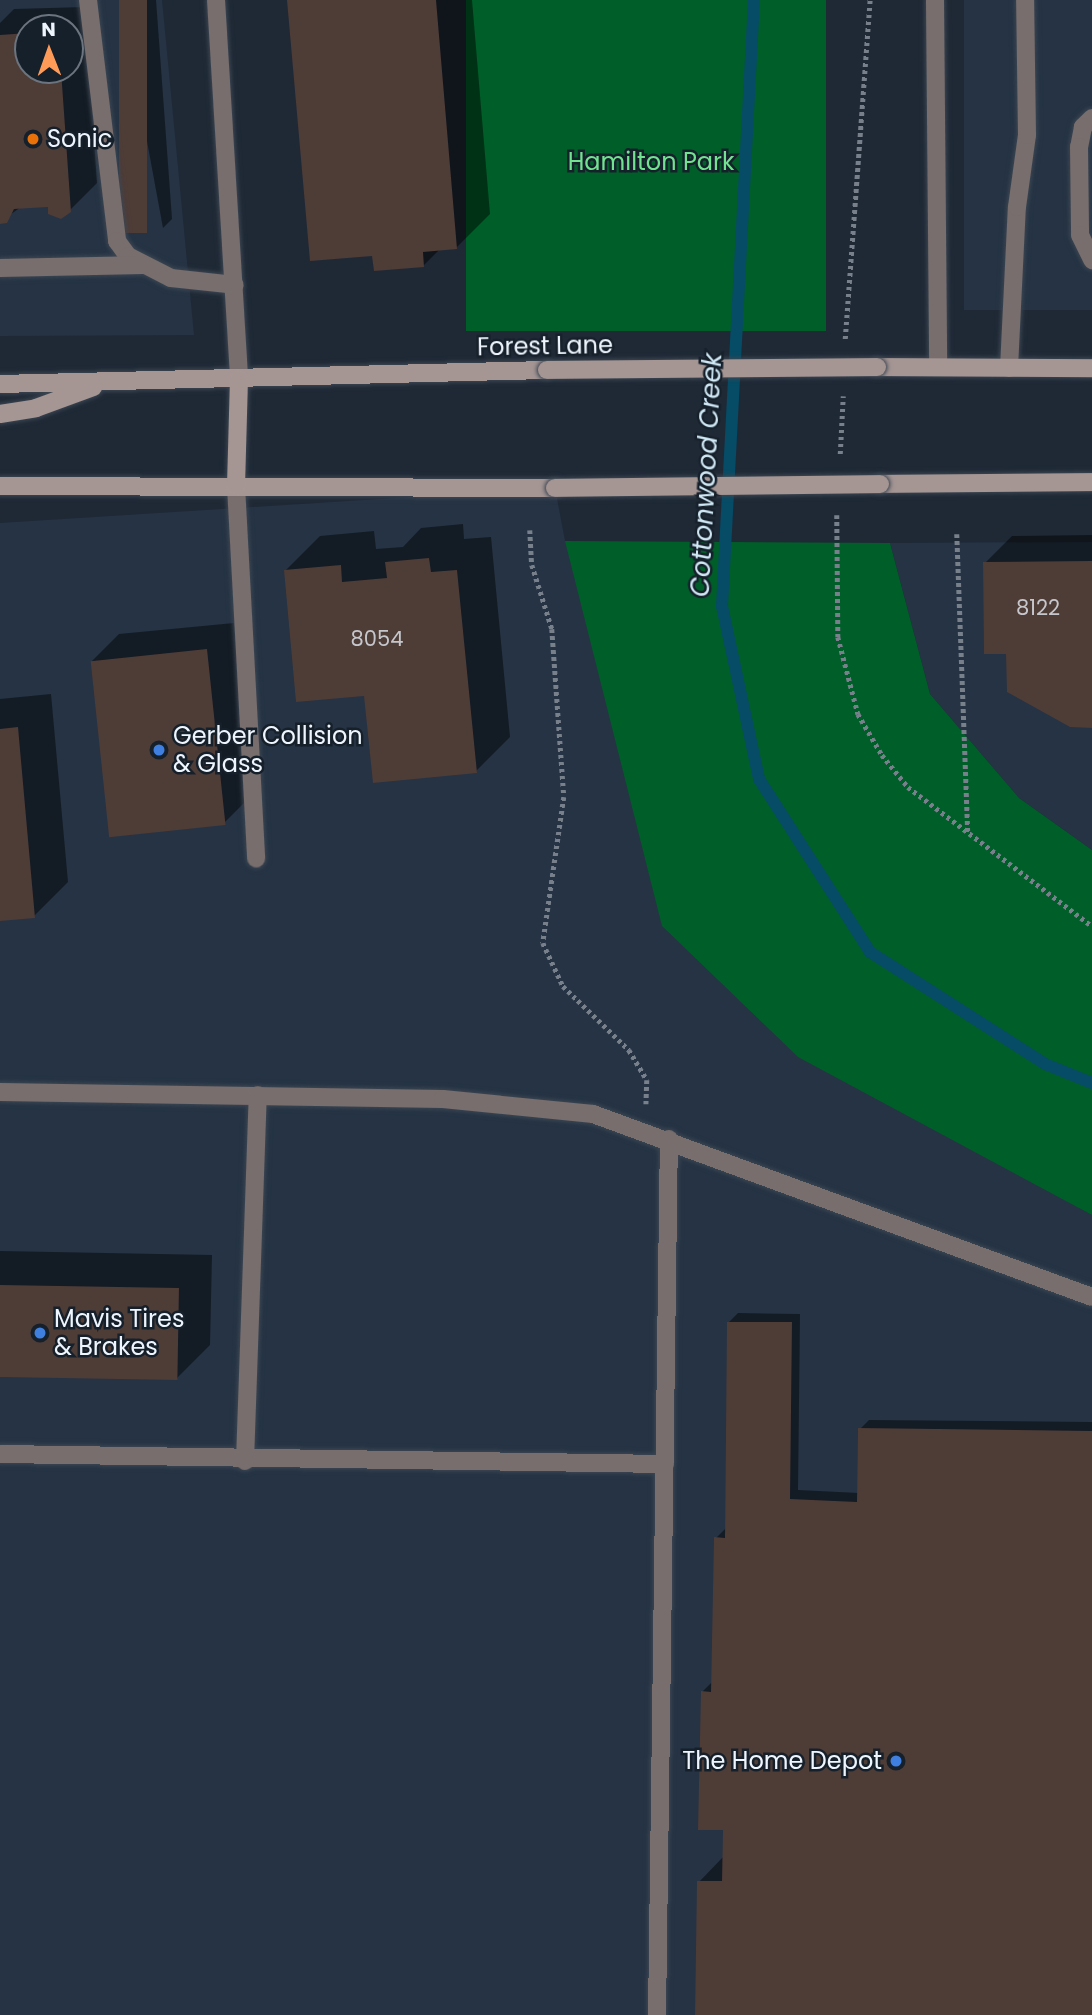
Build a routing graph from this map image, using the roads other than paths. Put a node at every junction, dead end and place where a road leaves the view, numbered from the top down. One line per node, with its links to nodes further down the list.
1 (88, 0): 7 (lane)
2 (216, 0): 9 (lane)
3 (935, 0): 10 (lane)
4 (1025, 0): 11 (lane)
5 (1092, 118): 6 (lane)
6 (1092, 260)
7 (146, 265): 8 (lane); 9 (lane)
8 (0, 268)
9 (235, 285): 13 (lane)
10 (938, 367): 11 (main road, Forest Lane); 13 (main road, Forest Lane, bridge)
11 (1009, 368): 12 (main road, Forest Lane)
12 (1092, 368)
13 (239, 379): 14 (main road, Forest Lane); 19 (main road)
14 (106, 382): 15 (main road, Forest Lane); 16 (main road)
15 (0, 384)
16 (0, 414)
17 (1092, 481): 19 (main road, bridge)
18 (0, 486): 19 (main road)
19 (236, 486): 20 (lane)
20 (256, 858)
21 (0, 1092): 22 (lane)
22 (258, 1095): 23 (lane); 26 (lane)
23 (669, 1139): 24 (lane); 27 (lane)
24 (1092, 1297)
25 (0, 1454): 26 (lane)
26 (245, 1461): 27 (lane)
27 (665, 1464): 28 (lane)
28 (657, 2015)

